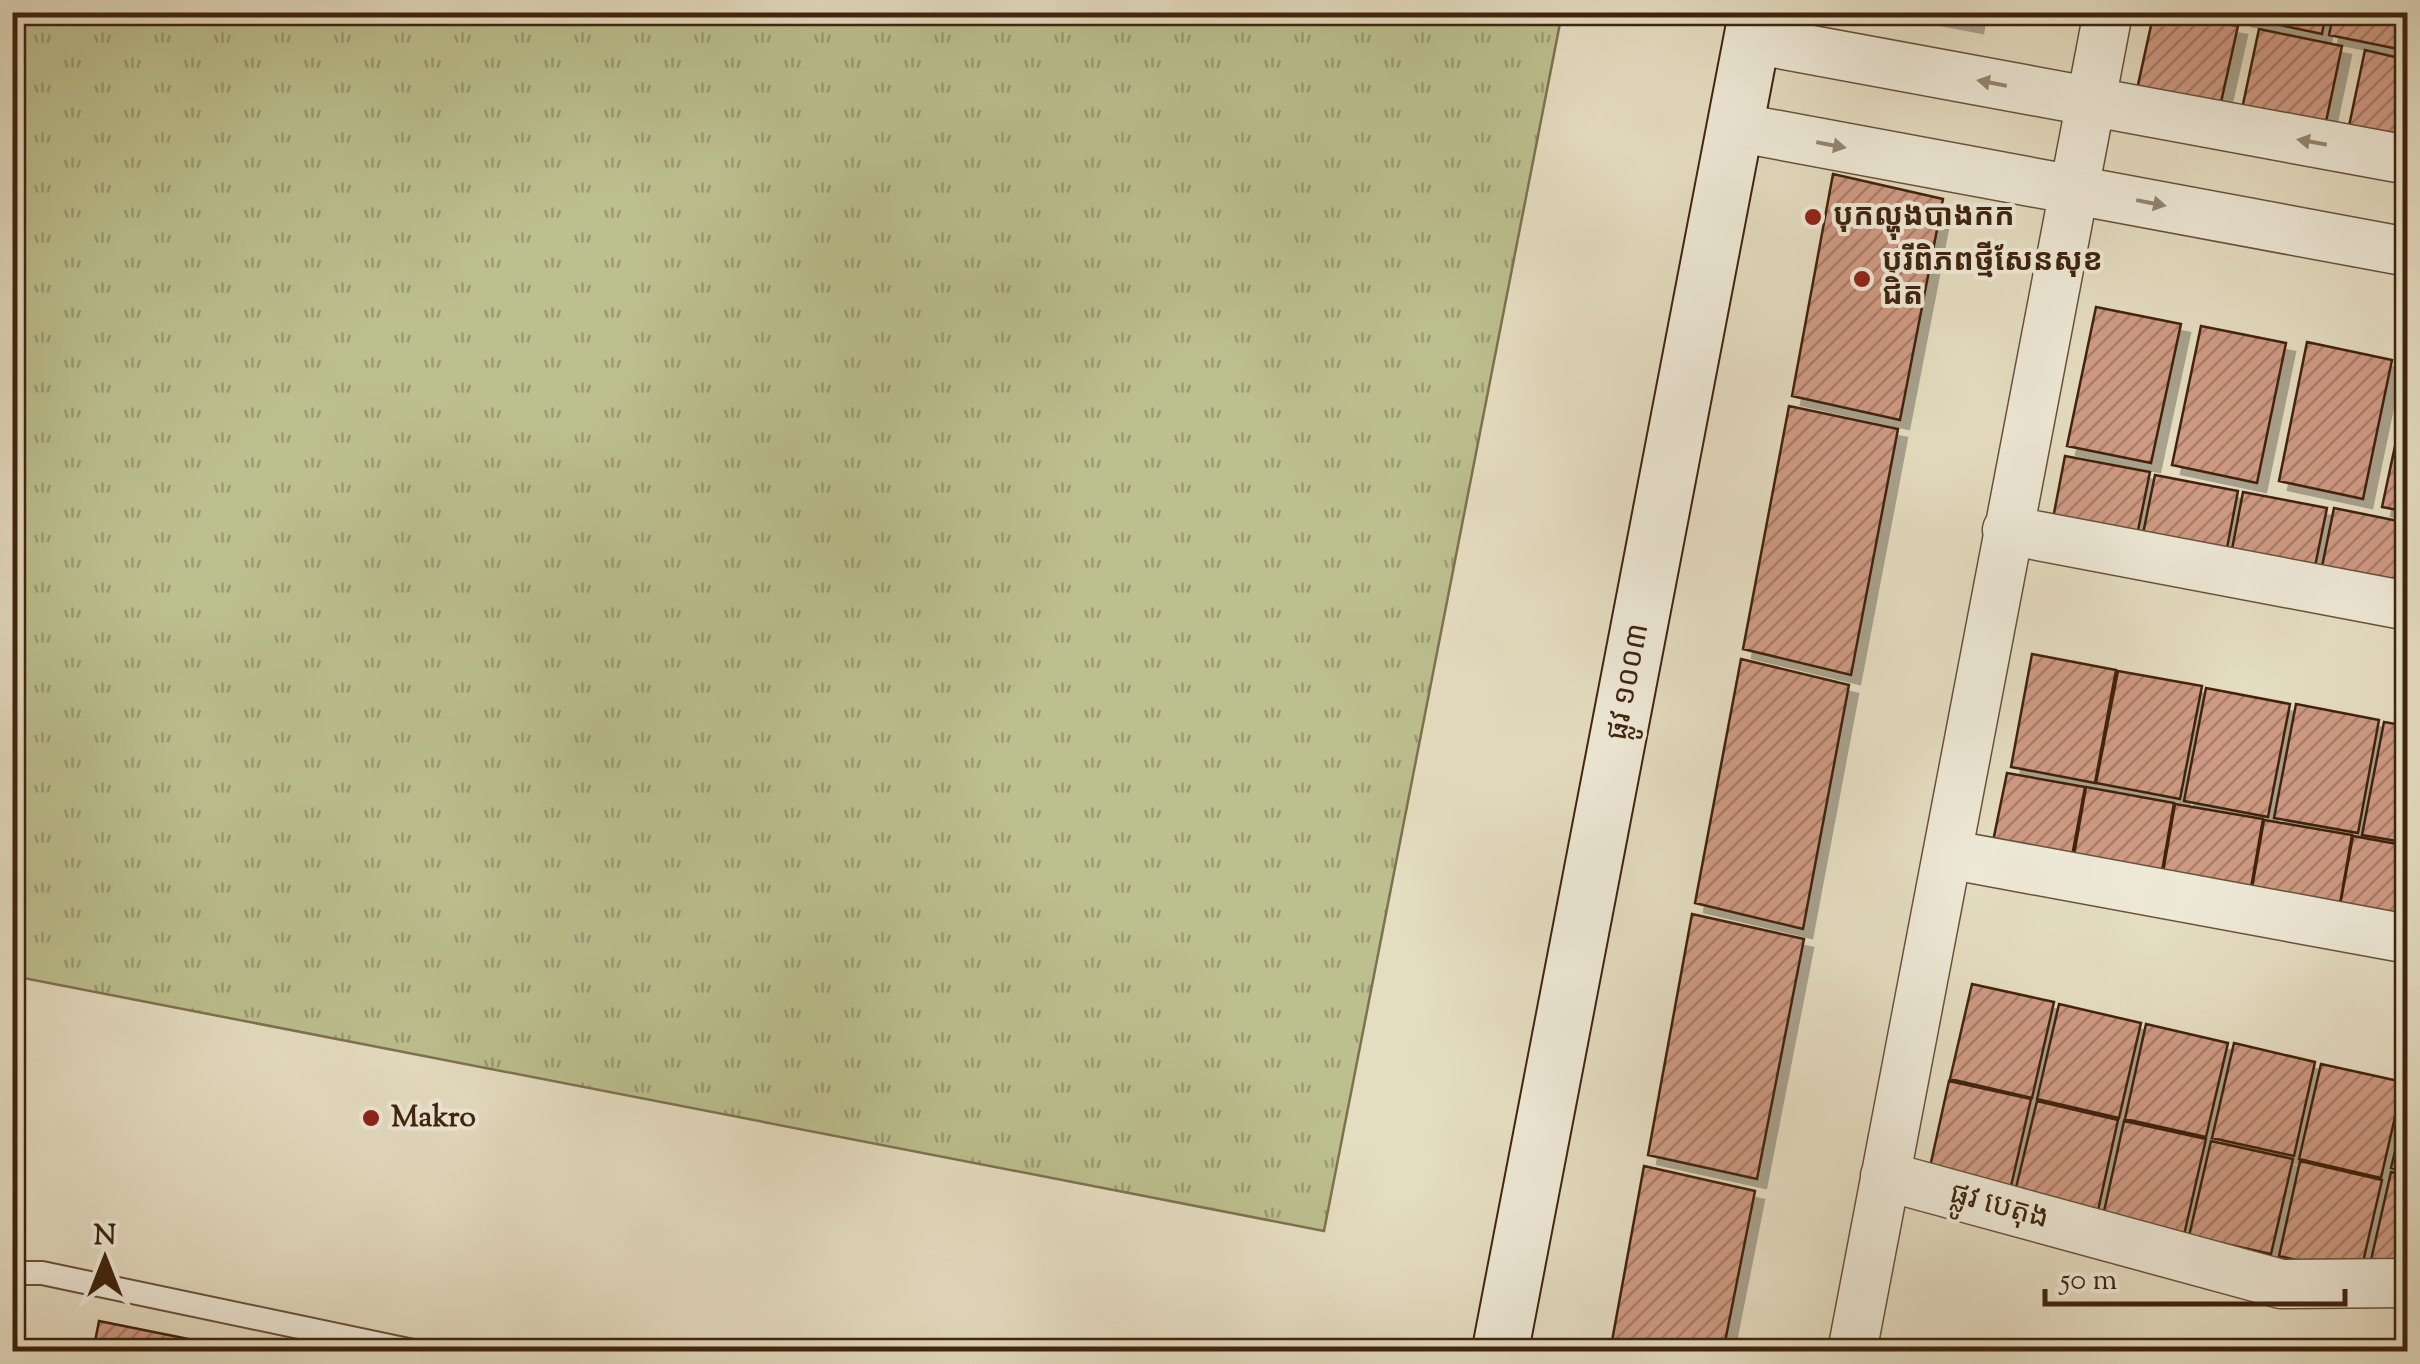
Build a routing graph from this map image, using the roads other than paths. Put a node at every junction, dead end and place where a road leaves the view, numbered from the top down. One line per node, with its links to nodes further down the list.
1 (2108, 12): 3 (street)
2 (1754, 26): 3 (street, one-way to 2); 4 (main road, ផ្លូវ ១០០៣)
3 (2092, 102): 5 (street, one-way to 3); 6 (street)
4 (1735, 126): 6 (street, one-way to 6); 16 (main road, ផ្លូវ ១០០៣)
5 (2408, 160)
6 (2076, 190): 7 (street, one-way to 7); 8 (street)
7 (2408, 252)
8 (2006, 530): 9 (street); 10 (street)
9 (2408, 606)
10 (1947, 854): 11 (street); 12 (street)
11 (2408, 939)
12 (1885, 1176): 14 (street, ផ្លូវ បេតុង); 17 (street)
13 (12, 1273): 15 (lane)
14 (2408, 1283)
15 (418, 1352)
16 (1500, 1352)
17 (1852, 1352)

